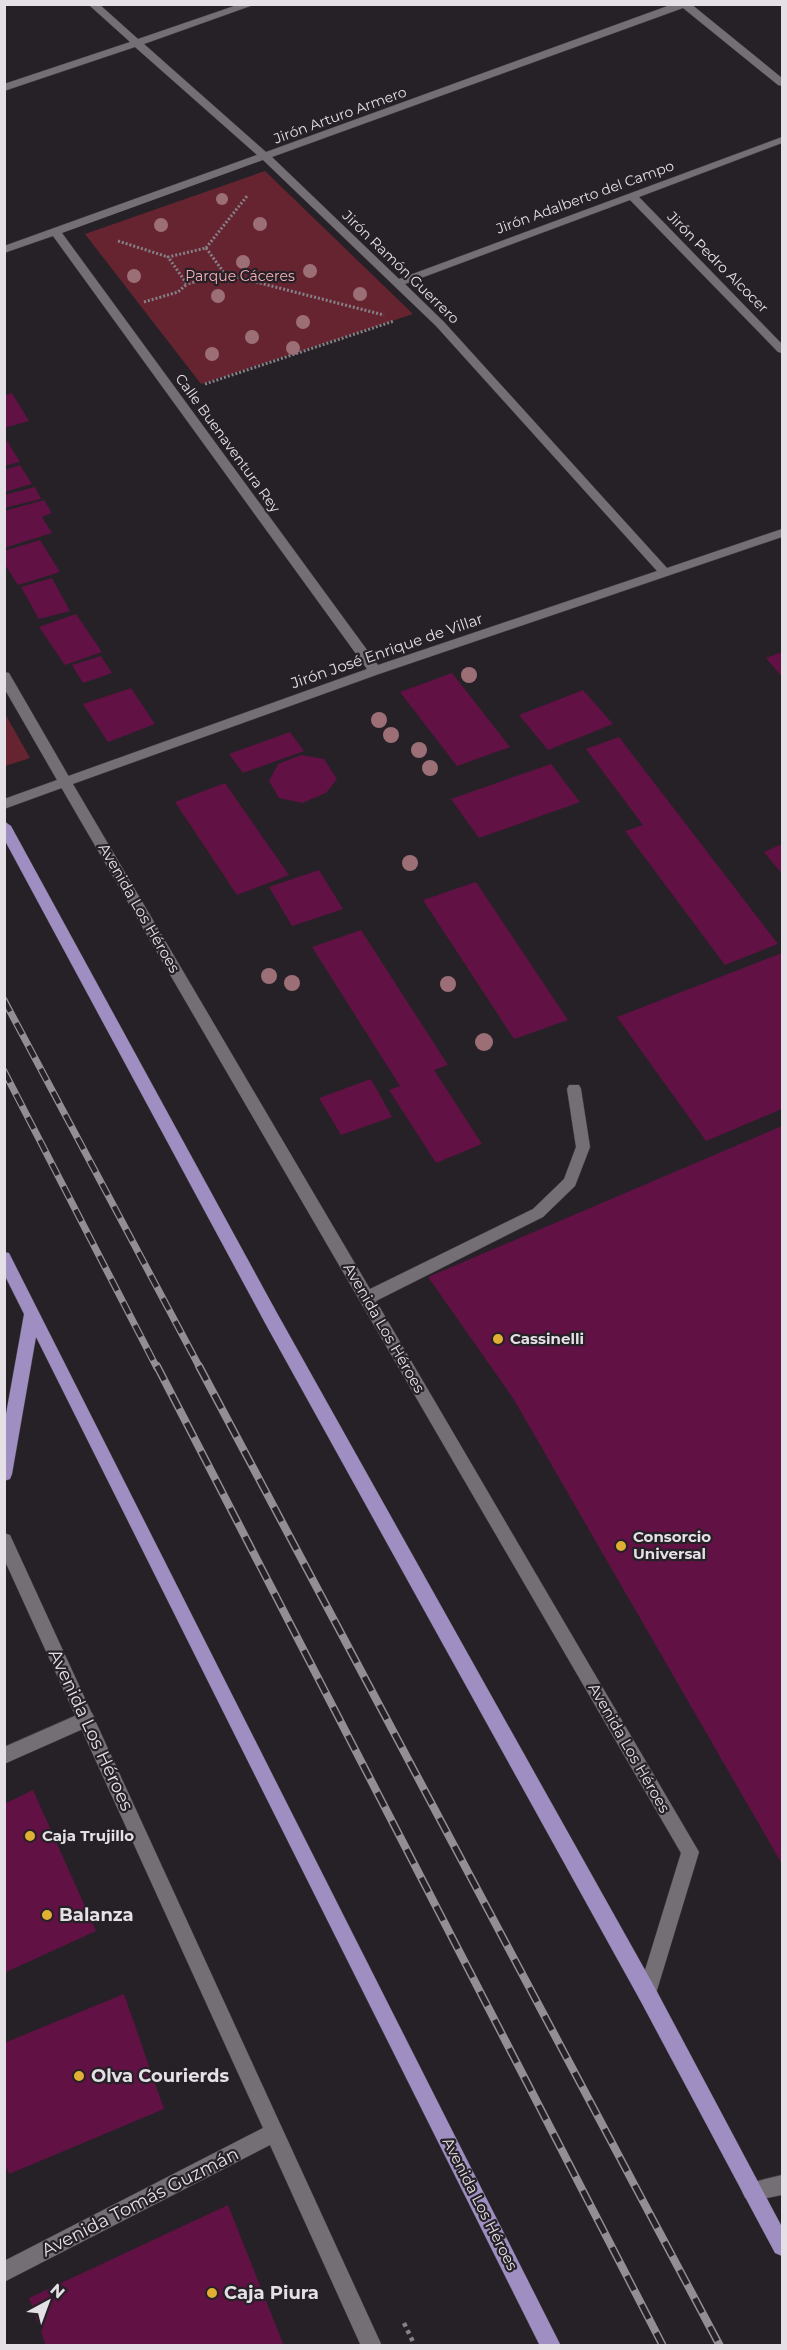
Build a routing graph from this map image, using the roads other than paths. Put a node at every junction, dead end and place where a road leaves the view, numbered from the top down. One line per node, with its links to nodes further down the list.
1 (93, 4): 4 (street, Jirón Ramón Guerrero)
2 (251, 4): 4 (street)
3 (684, 4): 5 (street); 8 (street, Jirón Arturo Armero)
4 (138, 43): 6 (street); 8 (street, Jirón Ramón Guerrero)
5 (783, 83)
6 (4, 88)
7 (783, 140): 9 (street, Jirón Adalberto del Campo)
8 (264, 156): 10 (street, Jirón Arturo Armero); 12 (street, Jirón Ramón Guerrero)
9 (632, 196): 12 (street, Jirón Adalberto del Campo); 13 (street, Jirón Pedro Alcocer)
10 (56, 232): 11 (street, Jirón Arturo Armero); 16 (street, Calle Buenaventura Rey)
11 (4, 250)
12 (398, 283): 15 (street, Jirón Ramón Guerrero)
13 (783, 350)
14 (783, 533): 15 (street, Jirón José Enrique de Villar)
15 (666, 574): 16 (street, Jirón José Enrique de Villar)
16 (375, 671): 18 (street, Jirón José Enrique de Villar)
17 (4, 676): 18 (street, Avenida Los Héroes)
18 (65, 782): 19 (street, Jirón José Enrique de Villar); 23 (street, Avenida Los Héroes)
19 (4, 804)
20 (4, 826): 29 (main road)
21 (574, 1089): 23 (street)
22 (4, 1258): 24 (main road, Avenida Los Héroes)
23 (367, 1298): 29 (street, Avenida Los Héroes)
24 (33, 1315): 25 (main road); 36 (main road, Avenida Los Héroes)
25 (4, 1474)
26 (4, 1540): 27 (street, Avenida Los Héroes)
27 (86, 1719): 28 (street); 30 (street, Avenida Los Héroes)
28 (4, 1756)
29 (646, 1993): 32 (main road)
30 (275, 2132): 34 (street, Avenida Tomás Guzmán); 35 (street, Avenida Los Héroes)
31 (783, 2185): 32 (street)
32 (752, 2191): 33 (main road)
33 (783, 2247)
34 (4, 2272)
35 (372, 2346)
36 (551, 2346)

